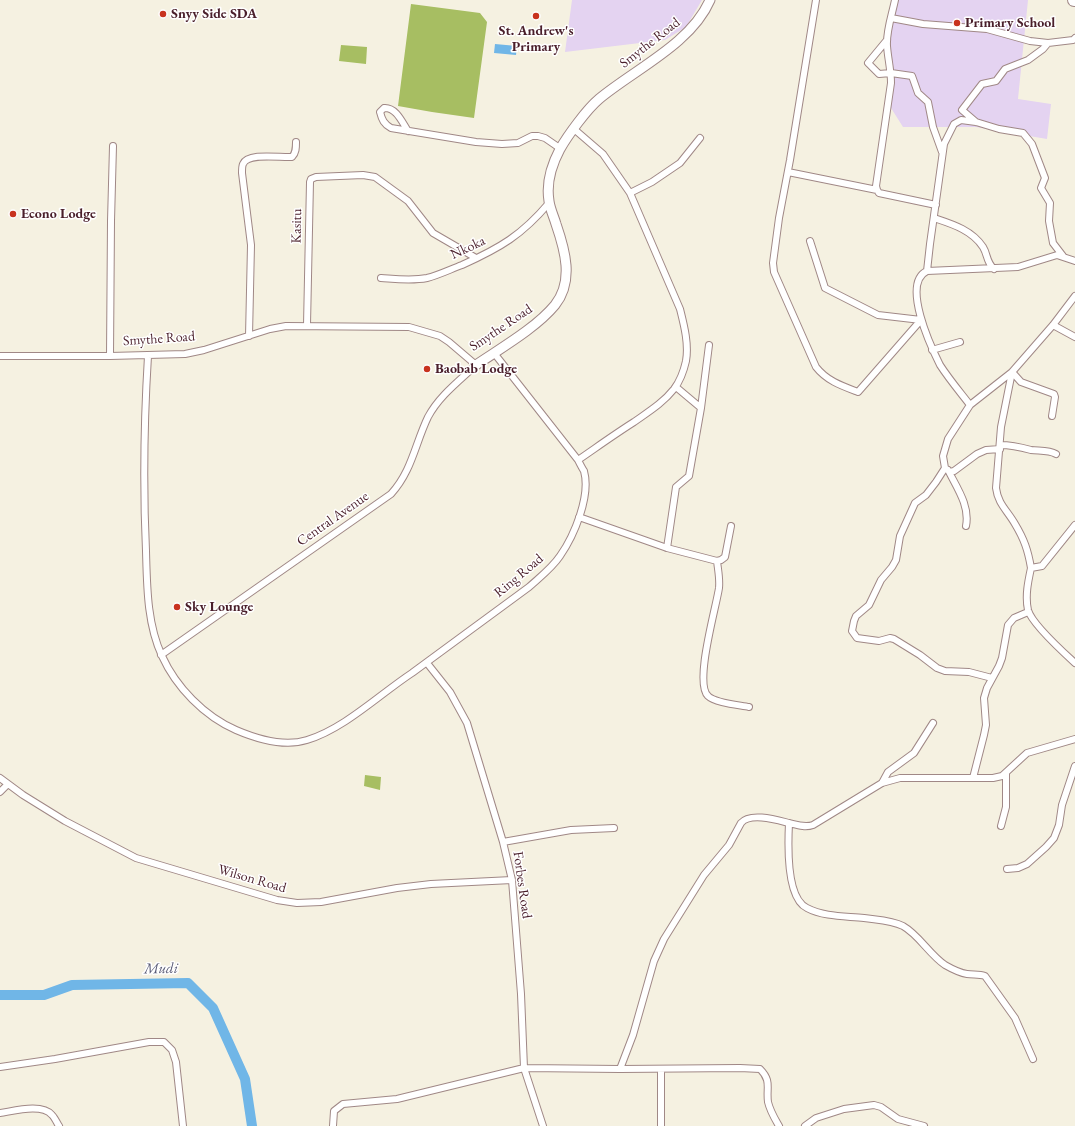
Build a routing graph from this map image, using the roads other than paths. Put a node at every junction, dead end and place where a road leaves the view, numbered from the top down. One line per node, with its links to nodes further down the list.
1 (710, 0): 10 (street, Smythe Road)
2 (816, 0): 17 (street)
3 (895, 0): 4 (street)
4 (891, 18): 6 (street); 7 (street)
5 (1075, 38): 7 (street)
6 (887, 40): 8 (street); 8 (street)
7 (1048, 43): 9 (street)
8 (891, 72): 16 (street); 18 (street)
9 (976, 122): 16 (street); 24 (street)
10 (574, 129): 15 (street, Smythe Road); 19 (street)
11 (408, 131): 11 (street); 15 (street)
12 (700, 138): 19 (street)
13 (296, 142): 34 (street)
14 (113, 146): 41 (street)
15 (561, 148): 20 (street, Smythe Road)
16 (942, 154): 21 (street)
17 (788, 172): 18 (street); 31 (street)
18 (877, 190): 21 (street)
19 (630, 192): 45 (street)
20 (549, 203): 25 (street, Nkoka); 39 (street, Smythe Road)
21 (936, 205): 22 (street)
22 (934, 218): 27 (street); 28 (street)
23 (810, 241): 31 (street)
24 (1063, 256): 26 (street); 27 (street)
25 (476, 258): 29 (street, Nkoka); 32 (street, Kasitu)
26 (1075, 261)
27 (994, 269): 28 (street)
28 (927, 271): 31 (street)
29 (381, 278)
30 (1075, 296): 33 (street)
31 (921, 320): 38 (street)
32 (307, 325): 34 (street, Smythe Road); 43 (street, Smythe Road)
33 (1053, 325): 35 (street); 44 (street)
34 (249, 336): 42 (street, Smythe Road)
35 (1075, 337)
36 (960, 342): 38 (street)
37 (709, 345): 47 (street)
38 (932, 350): 46 (street)
39 (494, 353): 43 (street, Smythe Road); 51 (street, Ring Road)
40 (0, 356): 41 (street, Smythe Road)
41 (110, 356): 42 (street, Smythe Road)
42 (148, 356): 61 (street, Ring Road)
43 (476, 365): 61 (street, Central Avenue)
44 (1012, 372): 46 (street); 48 (street); 49 (street)
45 (676, 387): 47 (street); 51 (street)
46 (970, 405): 52 (street)
47 (701, 408): 57 (street)
48 (1052, 416)
49 (1000, 447): 50 (street); 52 (street); 59 (street)
50 (1056, 454)
51 (578, 460): 53 (street, Ring Road)
52 (946, 469): 56 (street); 64 (street)
53 (579, 518): 57 (street); 62 (street, Ring Road)
54 (1075, 525): 59 (street)
55 (731, 526): 58 (street)
56 (966, 526)
57 (667, 548): 58 (street)
58 (717, 561): 65 (street)
59 (1031, 568): 60 (street)
60 (1028, 612): 63 (street); 64 (street)
61 (161, 655): 62 (street, Ring Road)
62 (427, 663): 78 (street, Forbes Road)
63 (1075, 663)
64 (992, 678): 71 (street)
65 (749, 707)
66 (933, 723): 72 (street)
67 (1075, 739): 69 (street)
68 (1075, 766): 79 (street)
69 (1006, 773): 71 (street); 76 (street)
70 (0, 778): 73 (street, Wilson Road)
71 (973, 778): 72 (street)
72 (882, 783): 75 (street)
73 (8, 784): 74 (street); 80 (street, Wilson Road)
74 (0, 792)
75 (789, 823): 81 (street); 84 (street)
76 (1001, 826)
77 (614, 828): 78 (street)
78 (503, 842): 80 (street, Forbes Road)
79 (1007, 869)
80 (512, 880): 83 (street, Forbes Road)
81 (1033, 1059)
82 (0, 1067): 88 (street)
83 (524, 1068): 84 (street); 89 (street); 90 (street, Forbes Road)
84 (620, 1069): 85 (street)
85 (661, 1069): 91 (street); 92 (street)
86 (0, 1113): 87 (street)
87 (59, 1126)
88 (183, 1126)
89 (333, 1126)
90 (543, 1126)
91 (662, 1126)
92 (779, 1126)
93 (805, 1126): 94 (street)
94 (924, 1126)

